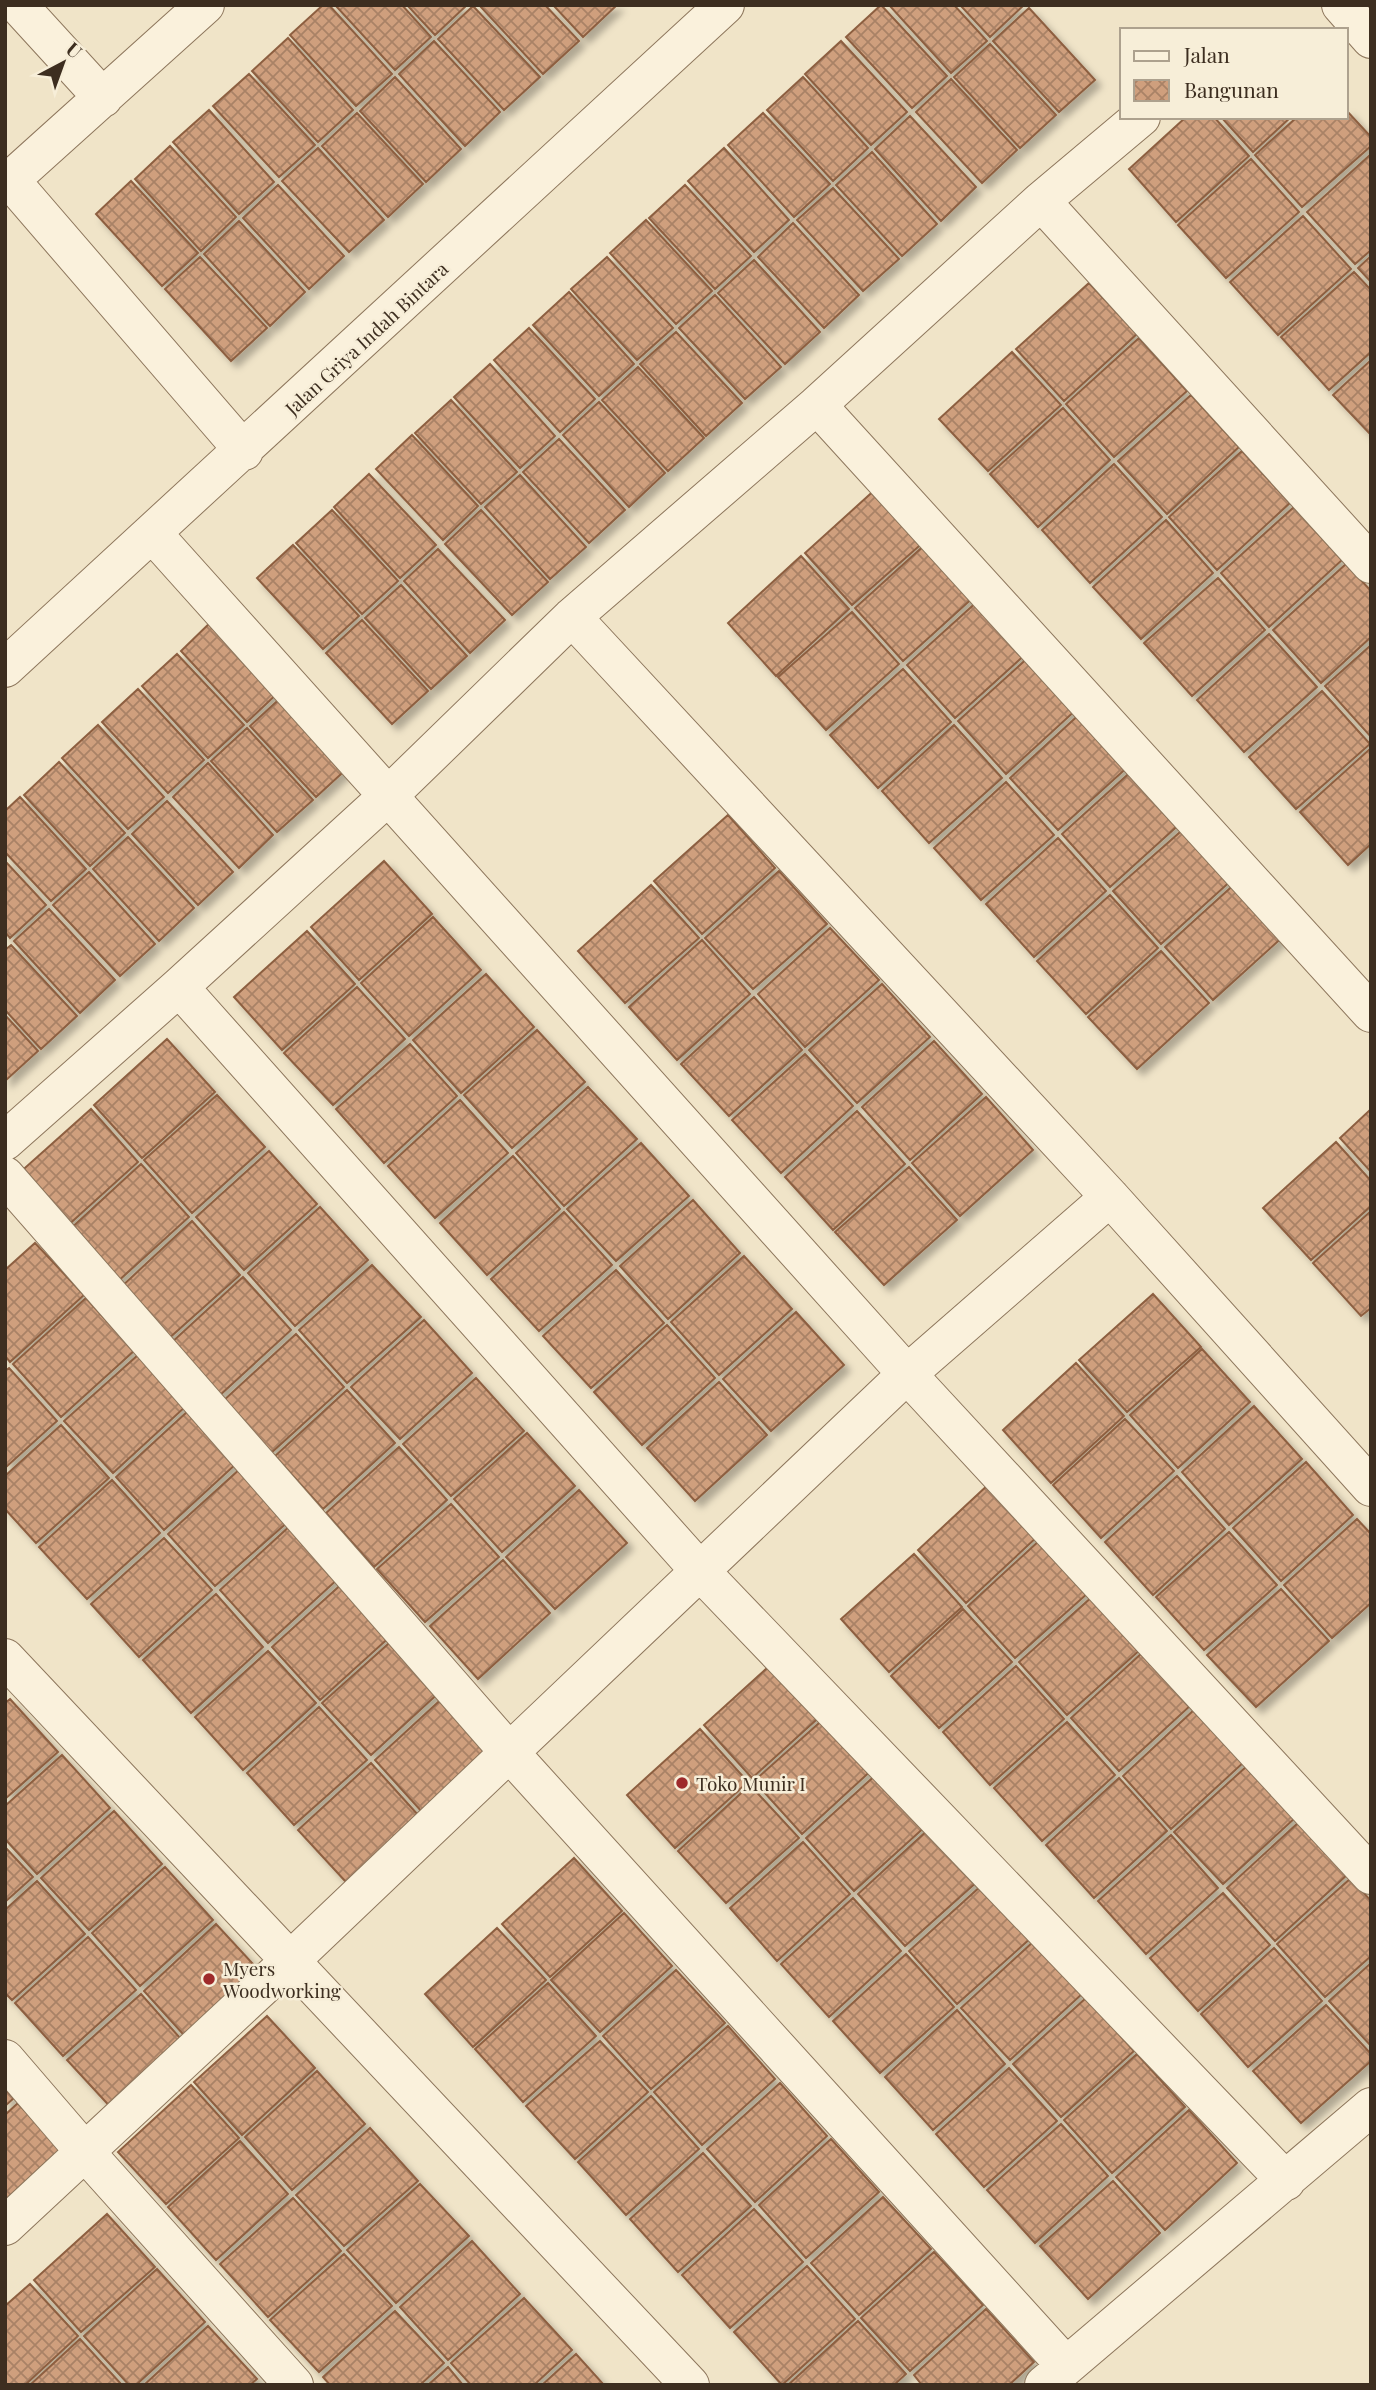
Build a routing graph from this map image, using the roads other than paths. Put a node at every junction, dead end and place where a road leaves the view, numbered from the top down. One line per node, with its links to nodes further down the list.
1 (18, 5): 6 (street)
2 (205, 5): 6 (street)
3 (725, 5): 11 (street, Jalan Griya Indah Bintara)
4 (1340, 5): 5 (street)
5 (1371, 39)
6 (103, 98): 8 (street)
7 (1138, 119): 9 (street)
8 (8, 183): 11 (street)
9 (1041, 201): 10 (street); 13 (street)
10 (817, 405): 14 (street); 18 (street)
11 (244, 451): 12 (street, Jalan Griya Indah Bintara)
12 (153, 534): 15 (street, Jalan Griya Indah Bintara); 16 (street)
13 (1371, 564)
14 (572, 617): 16 (street); 21 (street)
15 (5, 668)
16 (388, 796): 17 (street); 22 (street)
17 (179, 987): 19 (street); 24 (street)
18 (1371, 1013)
19 (5, 1141)
20 (5, 1176): 26 (street)
21 (1110, 1197): 22 (street); 23 (street)
22 (906, 1374): 24 (street); 27 (street)
23 (1371, 1487)
24 (699, 1571): 26 (street); 32 (street)
25 (5, 1657): 28 (street)
26 (509, 1752): 28 (street); 34 (street)
27 (1371, 1875)
28 (291, 1960): 31 (street); 36 (street)
29 (5, 2059): 31 (street)
30 (1371, 2107): 32 (street)
31 (85, 2152): 33 (street); 35 (street)
32 (1286, 2181): 34 (street)
33 (5, 2225)
34 (1055, 2375)
35 (294, 2385)
36 (690, 2385)

